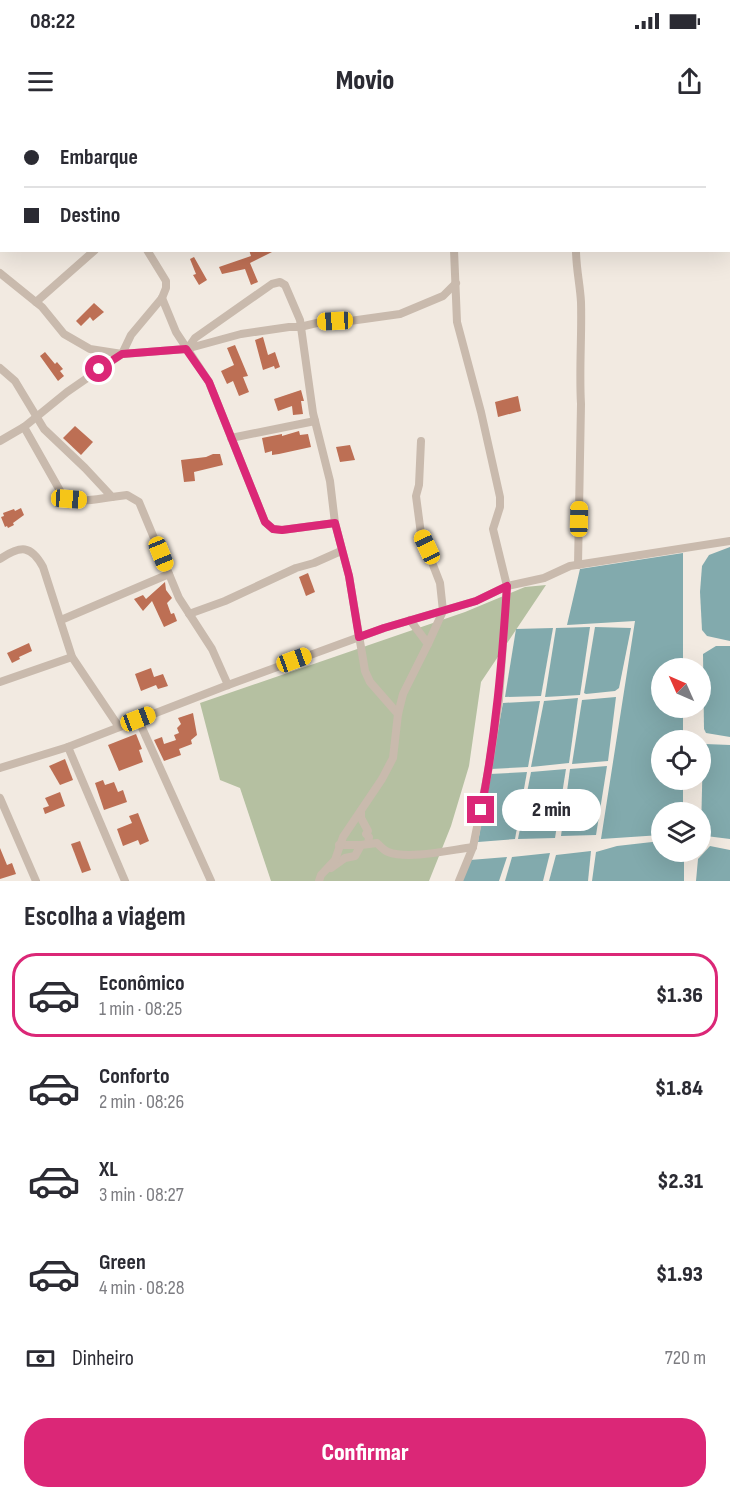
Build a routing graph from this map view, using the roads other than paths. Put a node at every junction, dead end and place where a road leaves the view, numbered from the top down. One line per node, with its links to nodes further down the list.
1 (93, 252): 8 (street)
2 (148, 252): 7 (street)
3 (454, 252): 6 (street)
4 (576, 252): 24 (street)
5 (0, 273): 8 (street)
6 (456, 283): 9 (street); 26 (street)
7 (162, 298): 10 (street); 11 (street)
8 (36, 302): 11 (street)
9 (300, 327): 10 (street); 10 (street); 14 (street)
10 (187, 349): 11 (street); 16 (street)
11 (122, 354): 13 (street)
12 (0, 368): 13 (street)
13 (37, 416): 15 (street); 19 (street)
14 (315, 421): 16 (street); 20 (street)
15 (24, 427): 17 (street); 19 (street)
16 (231, 438): 20 (street)
17 (0, 441)
18 (422, 441): 27 (street)
19 (112, 497): 25 (street)
20 (335, 523): 22 (street)
21 (730, 541): 24 (street)
22 (341, 551): 28 (street); 31 (street)
23 (0, 559): 29 (street)
24 (578, 565): 26 (street)
25 (169, 574): 28 (street); 29 (street)
26 (507, 586): 27 (street); 45 (street)
27 (443, 611): 30 (street); 32 (street)
28 (189, 614): 35 (street)
29 (61, 620): 33 (street)
30 (410, 620): 31 (street); 32 (street)
31 (359, 637): 35 (street); 36 (street)
32 (428, 644): 36 (street)
33 (72, 657): 34 (street); 38 (street)
34 (0, 682)
35 (228, 685): 37 (street)
36 (398, 714): 42 (street)
37 (138, 719): 38 (street); 49 (street)
38 (119, 727): 39 (street)
39 (68, 747): 40 (street); 48 (street)
40 (0, 768)
41 (0, 798): 47 (street)
42 (361, 810): 43 (street); 44 (street)
43 (339, 845): 44 (street); 46 (street)
44 (365, 845): 45 (street); 46 (street)
45 (473, 847): 51 (street)
46 (327, 869): 50 (street)
47 (36, 881)
48 (125, 881)
49 (211, 881)
50 (319, 881)
51 (459, 881)

